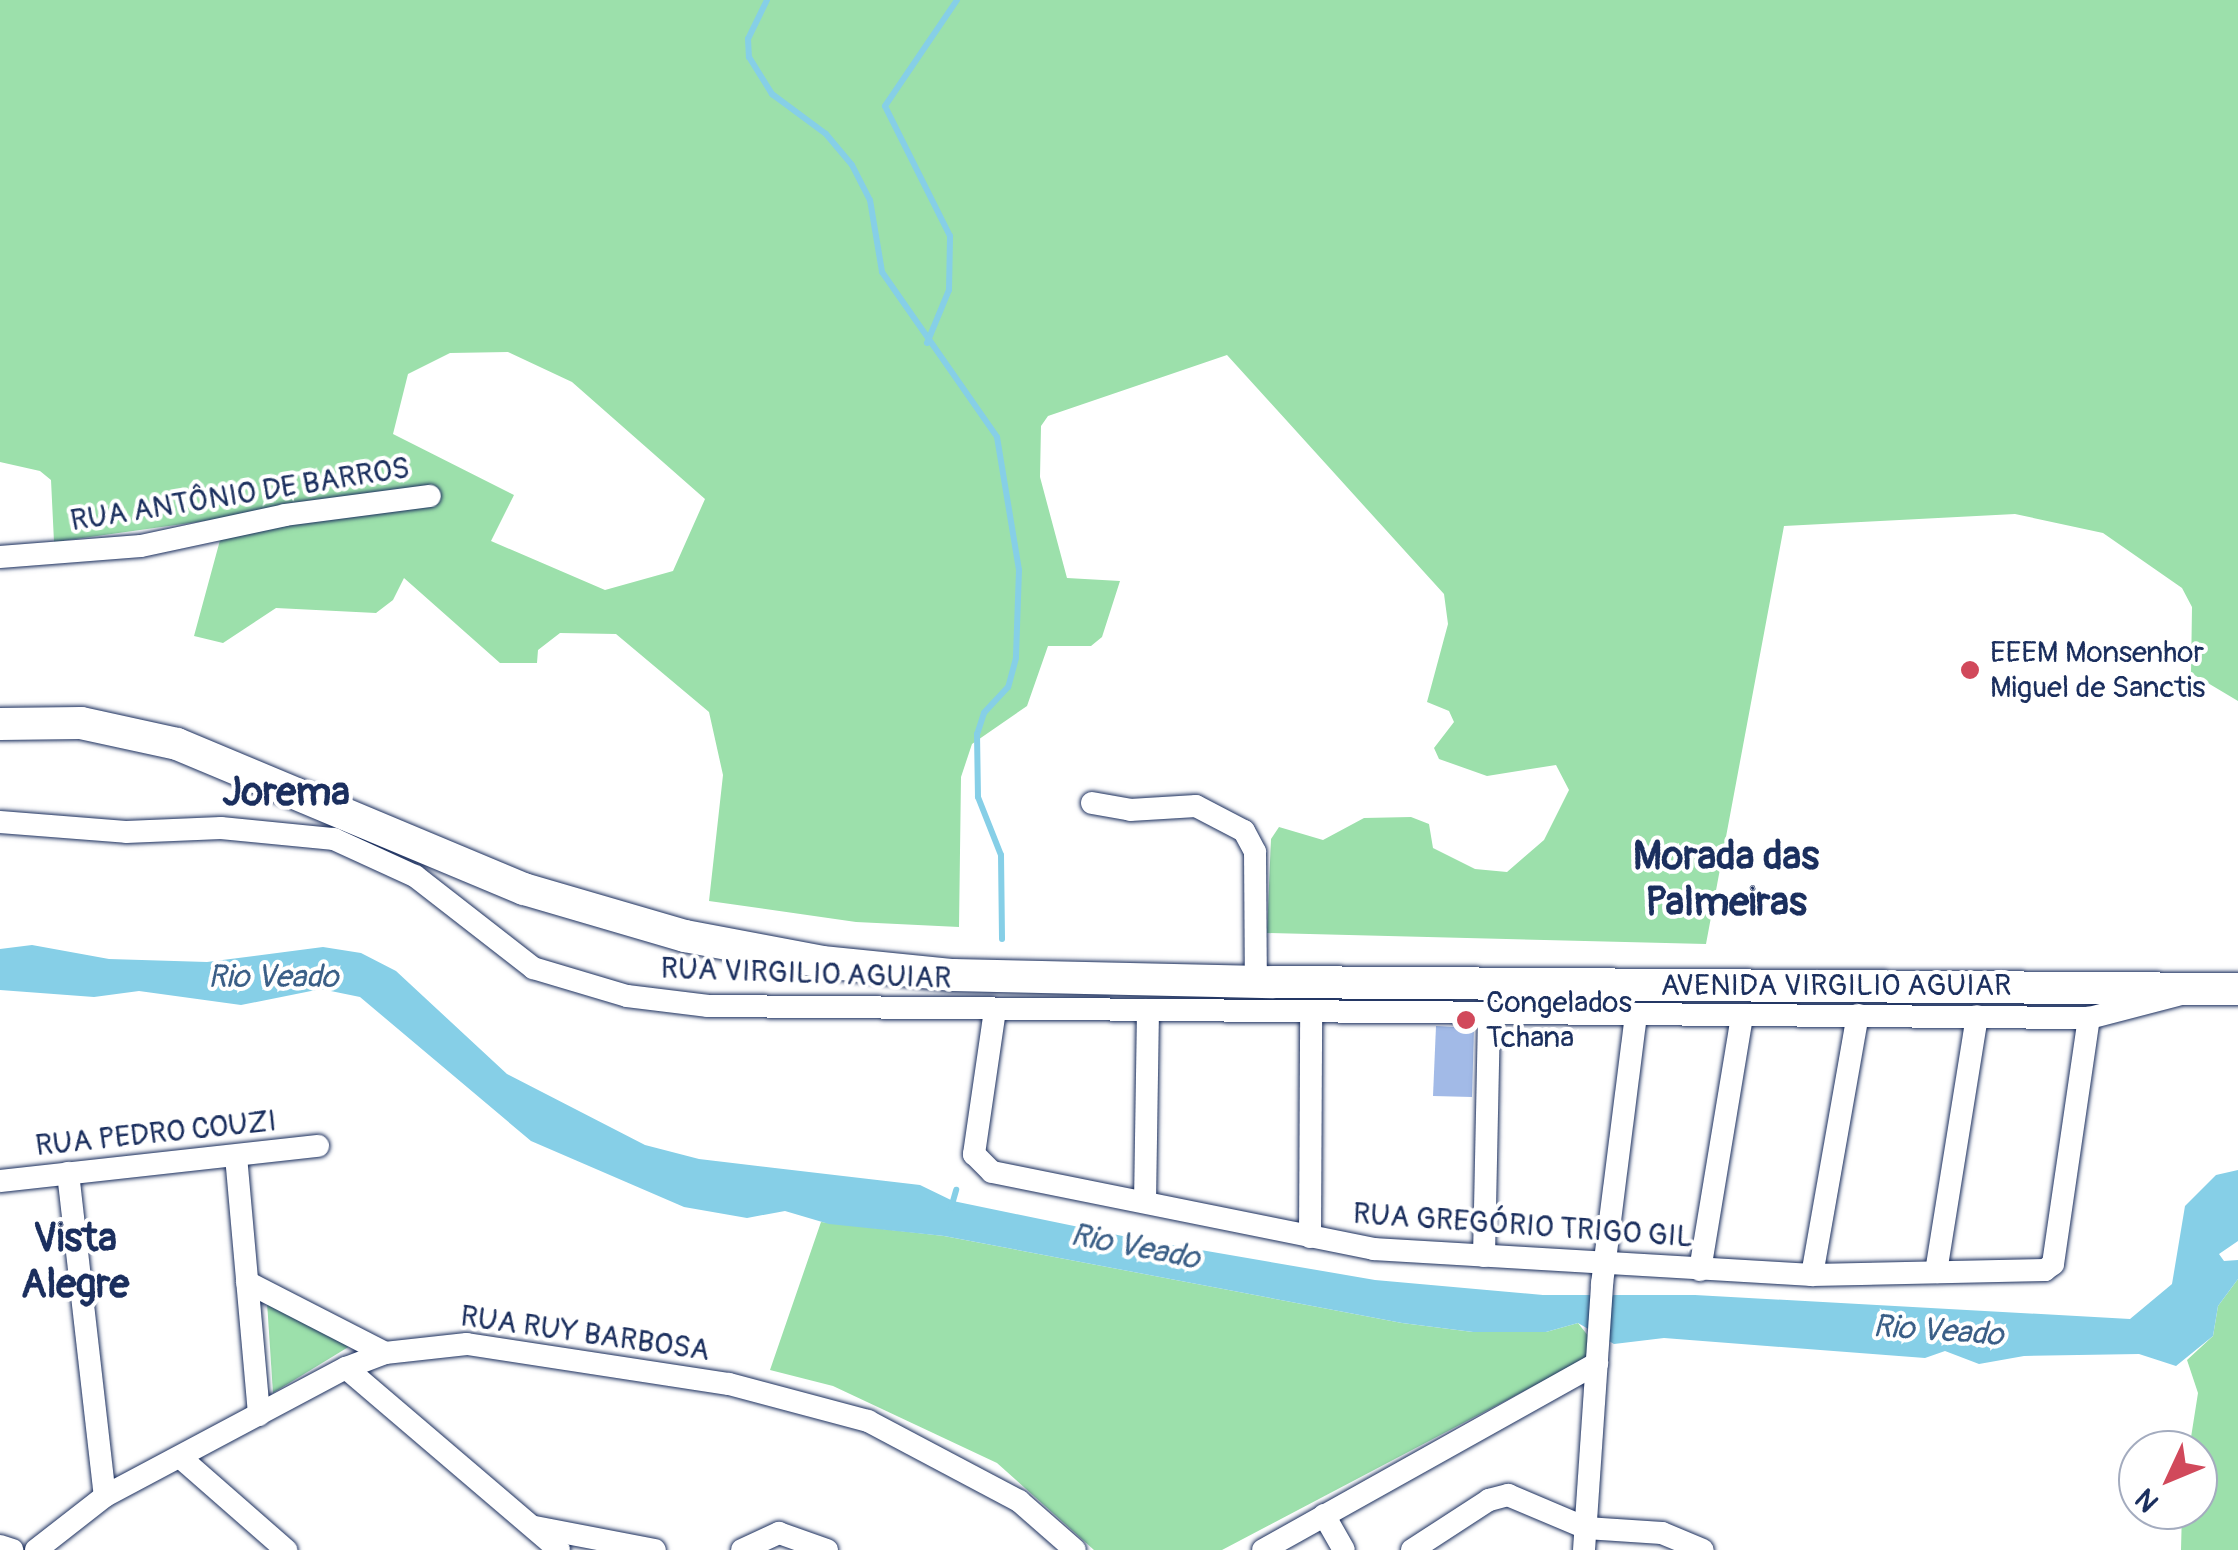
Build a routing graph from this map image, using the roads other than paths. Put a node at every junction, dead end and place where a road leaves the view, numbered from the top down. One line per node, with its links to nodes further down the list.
1 (430, 496): 2 (street, RUA ANTÔNIO DE BARROS)
2 (0, 556)
3 (0, 724): 6 (highway)
4 (1092, 804): 6 (street)
5 (0, 822): 9 (street, RUA VIRGILIO AGUIAR)
6 (1256, 981): 8 (highway)
7 (2238, 989): 8 (highway)
8 (2193, 990): 17 (street, AVENIDA VIRGILIO AGUIAR)
9 (995, 1010): 10 (street, AVENIDA VIRGILIO AGUIAR); 22 (street, RUA GREGÓRIO TRIGO GIL)
10 (1148, 1010): 11 (street, AVENIDA VIRGILIO AGUIAR); 22 (street)
11 (1311, 1014): 12 (street, AVENIDA VIRGILIO AGUIAR); 23 (street)
12 (1490, 1014): 13 (street, AVENIDA VIRGILIO AGUIAR); 24 (street)
13 (1636, 1014): 14 (street, AVENIDA VIRGILIO AGUIAR); 27 (street)
14 (1742, 1015): 15 (street, AVENIDA VIRGILIO AGUIAR); 25 (street)
15 (1858, 1015): 16 (street, AVENIDA VIRGILIO AGUIAR); 28 (street)
16 (1977, 1016): 17 (street, AVENIDA VIRGILIO AGUIAR); 26 (street)
17 (2089, 1018): 26 (street, RUA GREGÓRIO TRIGO GIL)
18 (318, 1146): 19 (street, RUA PEDRO COUZI)
19 (236, 1156): 20 (street, RUA PEDRO COUZI); 29 (street)
20 (68, 1174): 21 (street, RUA PEDRO COUZI); 35 (street)
21 (0, 1180)
22 (1145, 1202): 23 (street, RUA GREGÓRIO TRIGO GIL)
23 (1310, 1237): 24 (street, RUA GREGÓRIO TRIGO GIL)
24 (1484, 1256): 27 (street, RUA GREGÓRIO TRIGO GIL)
25 (1700, 1270): 27 (street, RUA GREGÓRIO TRIGO GIL); 28 (street, RUA GREGÓRIO TRIGO GIL)
26 (1936, 1272): 28 (street, RUA GREGÓRIO TRIGO GIL)
27 (1604, 1273): 31 (street)
28 (1812, 1275)
29 (247, 1282): 30 (street); 33 (street)
30 (384, 1353): 32 (street, RUA RUY BARBOSA); 47 (street, RUA RUY BARBOSA)
31 (1597, 1361): 36 (street); 38 (street)
32 (346, 1368): 33 (street, RUA RUY BARBOSA); 37 (street)
33 (259, 1415): 34 (street, RUA RUY BARBOSA)
34 (181, 1458): 35 (street, RUA RUY BARBOSA); 42 (street)
35 (105, 1496): 41 (street, RUA RUY BARBOSA)
36 (1324, 1516): 48 (street); 49 (street)
37 (532, 1526): 43 (street); 44 (street)
38 (1585, 1539): 50 (street); 51 (street)
39 (0, 1546): 40 (street)
40 (12, 1550)
41 (36, 1550)
42 (286, 1550)
43 (558, 1550)
44 (654, 1550)
45 (742, 1550): 46 (street)
46 (827, 1550)
47 (1075, 1550)
48 (1263, 1550)
49 (1344, 1550)
50 (1412, 1550)
51 (1703, 1550)

